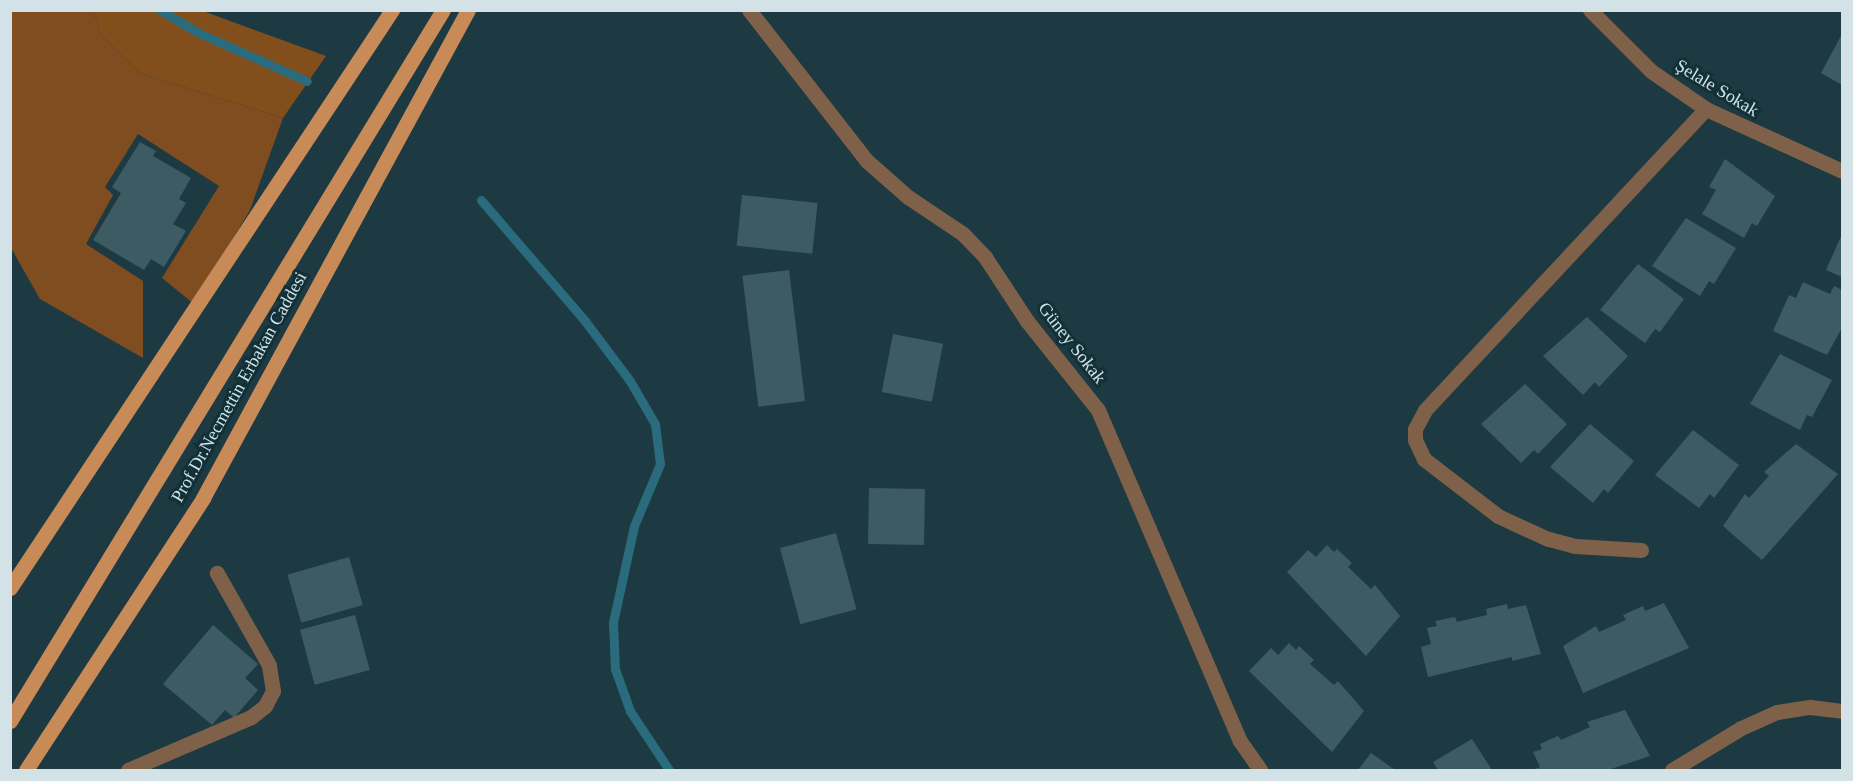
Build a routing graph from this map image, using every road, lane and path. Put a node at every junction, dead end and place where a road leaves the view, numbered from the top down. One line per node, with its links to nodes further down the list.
1 (392, 10): 10 (main road)
2 (443, 10): 12 (main road, Prof.Dr.Necmettin Erbakan Caddesi)
3 (468, 10): 13 (main road, Prof.Dr.Necmettin Erbakan Caddesi)
4 (749, 10): 15 (street, Güney Sokak)
5 (1593, 12): 6 (street, Şelale Sokak)
6 (1706, 109): 7 (street, Şelale Sokak); 8 (street)
7 (1842, 171)
8 (1641, 550)
9 (217, 573): 14 (street)
10 (10, 588)
11 (1842, 711): 16 (street)
12 (10, 721)
13 (26, 771)
14 (128, 771)
15 (1260, 771)
16 (1672, 771)

